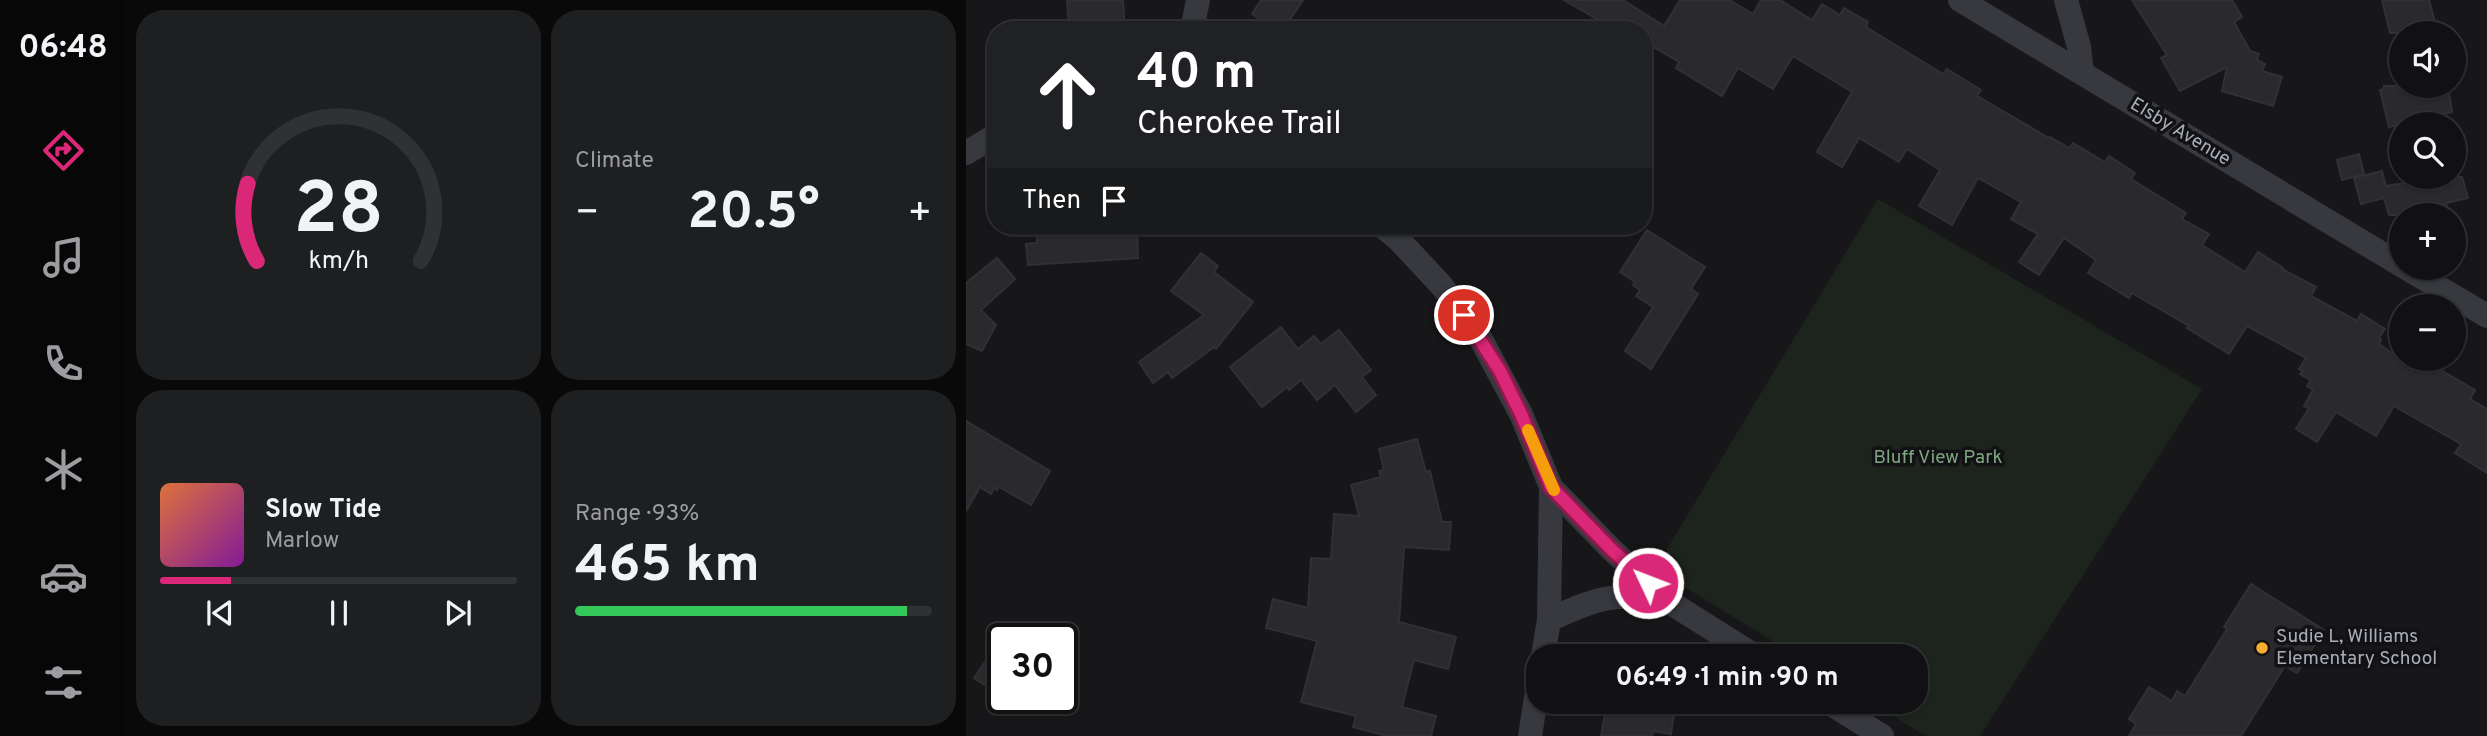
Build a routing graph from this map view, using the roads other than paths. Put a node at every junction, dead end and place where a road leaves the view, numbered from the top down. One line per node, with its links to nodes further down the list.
1 (1198, 0): 4 (street)
2 (1960, 0): 5 (street, Elsby Avenue)
3 (2066, 0): 5 (street)
4 (1194, 21)
5 (2082, 73): 9 (street, Elsby Avenue)
6 (987, 140): 7 (street)
7 (966, 153)
8 (1393, 235): 12 (street)
9 (2389, 258)
10 (2426, 280): 11 (street)
11 (2487, 316)
12 (1551, 487): 13 (street); 14 (street)
13 (1666, 600): 14 (street); 16 (street)
14 (1549, 620): 15 (street)
15 (1545, 644)
16 (1736, 644)
17 (1533, 714): 19 (street)
18 (1847, 714): 20 (street)
19 (1530, 736)
20 (1882, 736)

